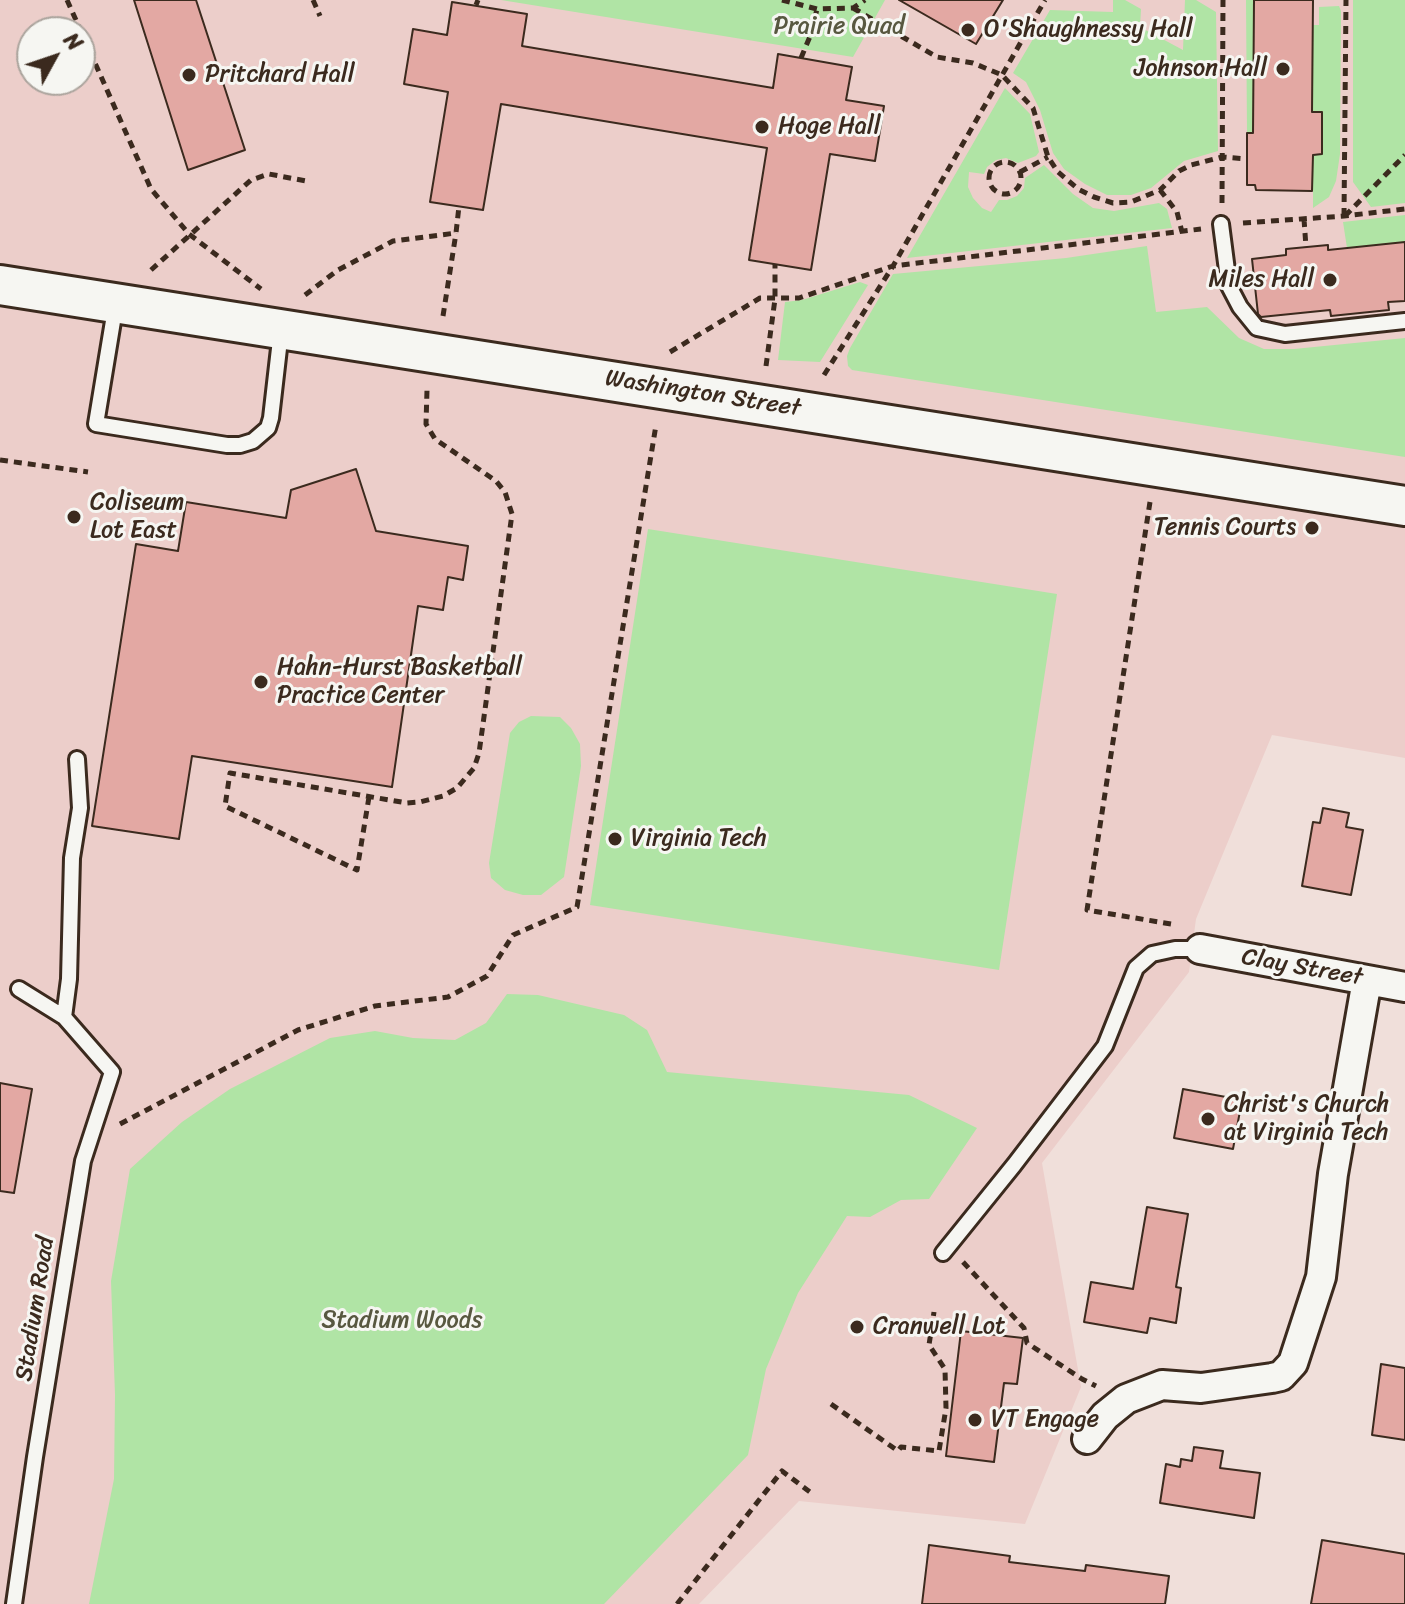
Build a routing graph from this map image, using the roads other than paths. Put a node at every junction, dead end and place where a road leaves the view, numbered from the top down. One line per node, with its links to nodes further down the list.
1 (1221, 224): 4 (lane)
2 (0, 285): 3 (main road, Washington Street)
3 (116, 303): 5 (main road, Washington Street); 5 (lane)
4 (1405, 321)
5 (281, 329): 6 (main road, Washington Street)
6 (1405, 506)
7 (77, 759): 12 (lane)
8 (1200, 949): 9 (street, Clay Street); 13 (lane)
9 (1367, 980): 10 (street, Clay Street); 14 (street)
10 (1405, 987)
11 (19, 989): 12 (lane)
12 (64, 1017): 15 (lane, Stadium Road)
13 (943, 1253)
14 (1087, 1439)
15 (14, 1604)

